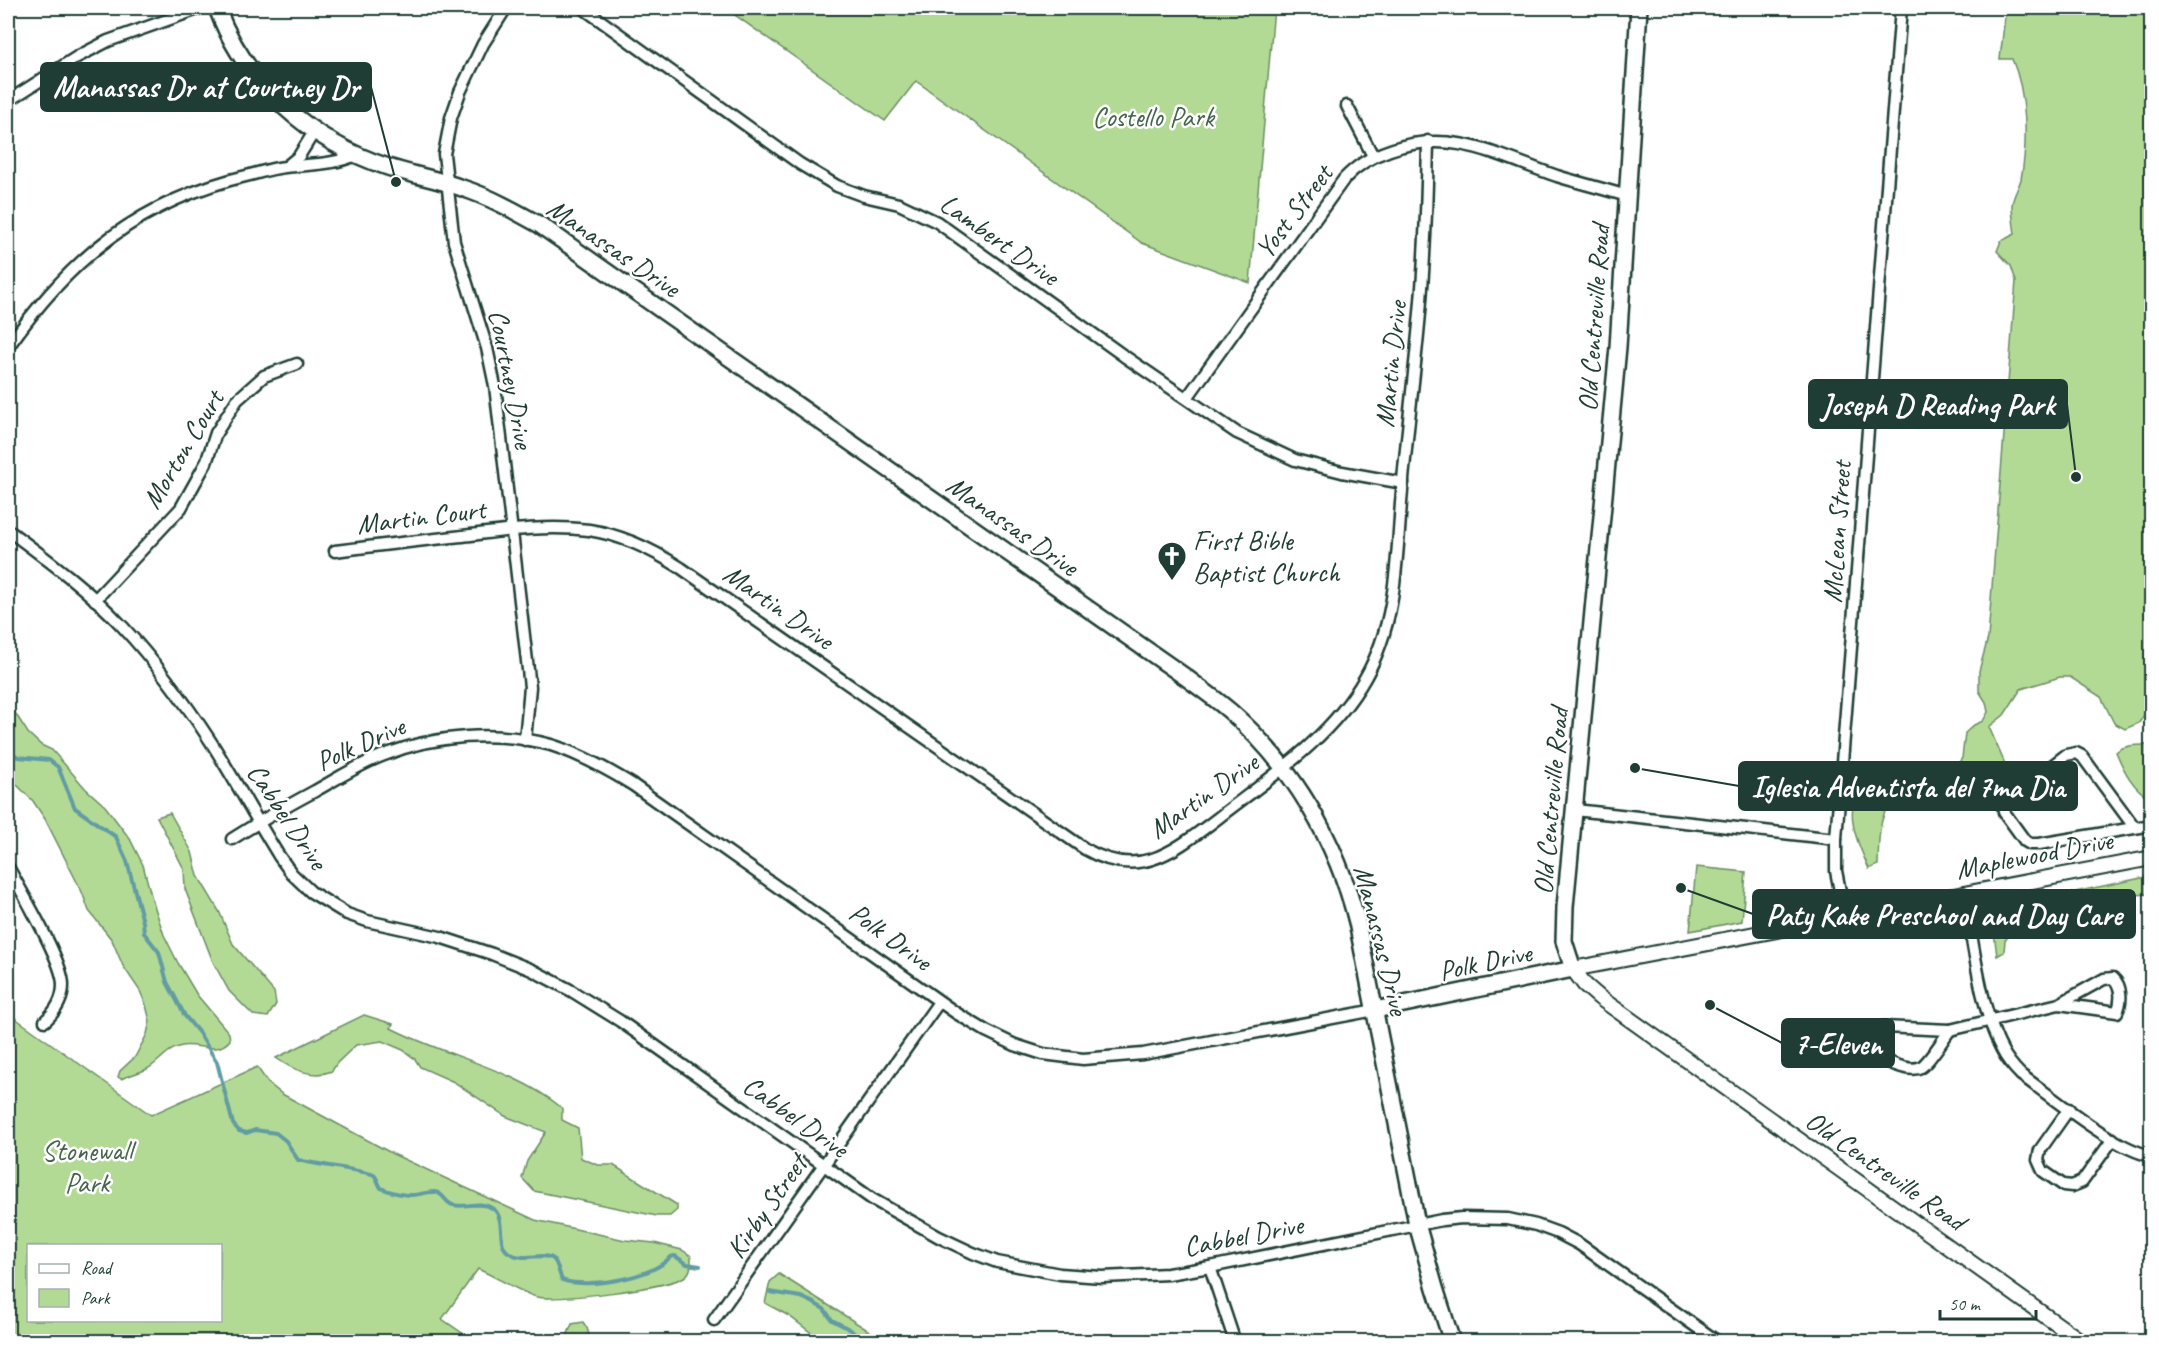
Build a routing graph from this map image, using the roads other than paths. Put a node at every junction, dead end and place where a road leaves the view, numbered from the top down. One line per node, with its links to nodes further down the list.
1 (201, 8): 7 (street)
2 (217, 8): 9 (main road, Manassas Drive)
3 (506, 8): 14 (street, Courtney Drive)
4 (582, 8): 18 (street, Lambert Drive)
5 (1639, 8): 15 (main road, Old Centreville Road)
6 (1901, 8): 31 (street, McLean Street)
7 (8, 101)
8 (1347, 106): 12 (street)
9 (314, 132): 11 (main road, Manassas Drive); 13 (street)
10 (1428, 141): 12 (street, Yost Street); 15 (street, Yost Street); 19 (street, Martin Drive)
11 (356, 155): 13 (street); 14 (main road, Manassas Drive)
12 (1373, 156): 18 (street, Yost Street)
13 (284, 167): 16 (street)
14 (447, 183): 21 (street, Courtney Drive); 25 (main road, Manassas Drive)
15 (1627, 196): 26 (main road, Old Centreville Road)
16 (8, 347)
17 (297, 364): 23 (street, Morton Court)
18 (1187, 398): 19 (street, Lambert Drive)
19 (1403, 483): 25 (street, Martin Drive)
20 (8, 530): 23 (street, Cabbel Drive)
21 (512, 530): 22 (street, Martin Court); 24 (street, Courtney Drive); 25 (street, Martin Drive)
22 (335, 551)
23 (95, 600): 27 (street, Cabbel Drive)
24 (525, 740): 27 (street, Polk Drive); 37 (street, Polk Drive)
25 (1282, 768): 39 (main road, Manassas Drive)
26 (1575, 810): 31 (street); 36 (main road, Old Centreville Road)
27 (258, 822): 30 (street, Polk Drive); 46 (street, Cabbel Drive)
28 (2151, 825): 29 (street)
29 (2135, 828): 29 (street)
30 (232, 839)
31 (1836, 839): 35 (street, McLean Street)
32 (2151, 858): 34 (street, Maplewood Drive)
33 (8, 867): 40 (street)
34 (1964, 894): 35 (street, Maplewood Drive); 41 (street)
35 (1845, 916): 36 (street, Maplewood Drive)
36 (1573, 969): 39 (main road, Polk Drive); 53 (street, Old Centreville Road)
37 (939, 1002): 39 (street, Polk Drive); 46 (street, Kirby Street)
38 (2059, 1004): 38 (street); 41 (street)
39 (1375, 1010): 47 (main road, Manassas Drive)
40 (45, 1021)
41 (1990, 1021): 42 (street); 43 (street)
42 (1950, 1030): 42 (street)
43 (2068, 1109): 44 (street); 44 (street)
44 (2113, 1139): 45 (street)
45 (2151, 1156)
46 (825, 1164): 48 (street, Cabbel Drive); 49 (street, Kirby Street)
47 (1417, 1224): 48 (street, Cabbel Drive); 51 (main road, Manassas Drive); 52 (street, Cabbel Drive)
48 (1210, 1267): 50 (street)
49 (714, 1320)
50 (1234, 1341)
51 (1452, 1341)
52 (1718, 1341)
53 (2082, 1341)

